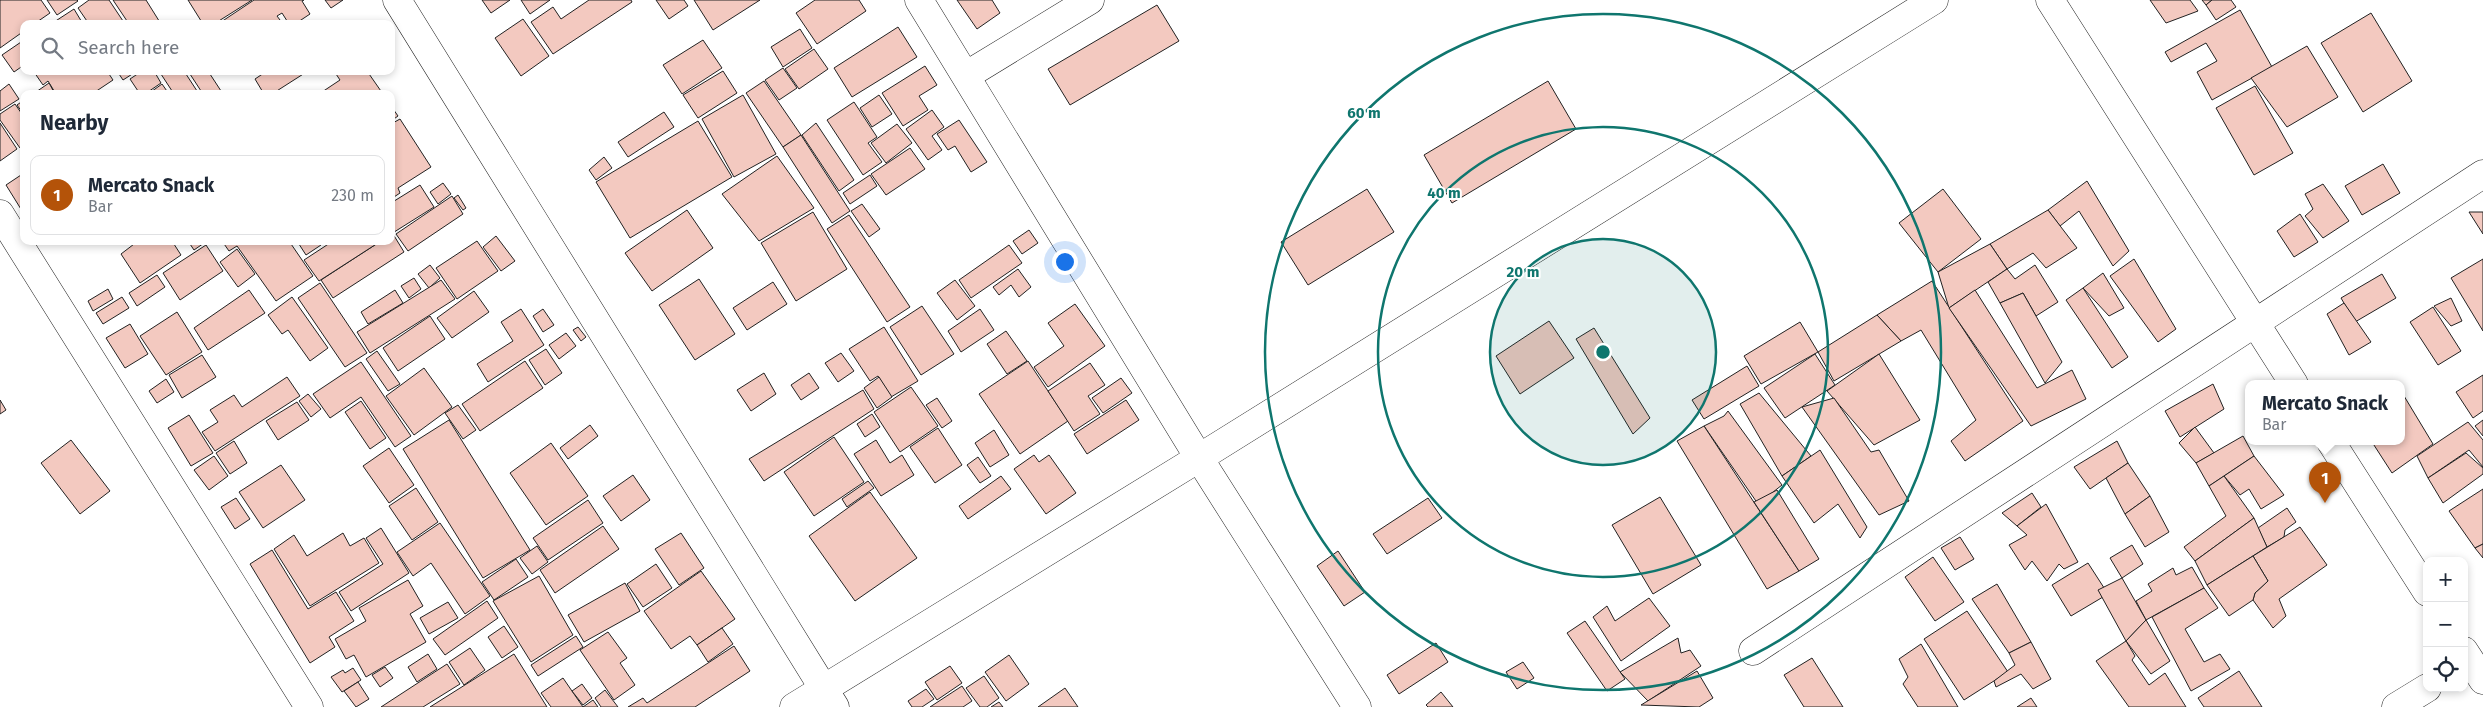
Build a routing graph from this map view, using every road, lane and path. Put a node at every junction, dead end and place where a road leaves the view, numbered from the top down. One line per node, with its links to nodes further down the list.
1 (397, 0): 16 (street)
2 (919, 0): 6 (street)
3 (1090, 0): 6 (street)
4 (1934, 0): 12 (street)
5 (2050, 0): 9 (street)
6 (967, 75): 12 (street)
7 (2483, 174): 9 (street)
8 (0, 214): 17 (street)
9 (2254, 322): 10 (street); 14 (street)
10 (2291, 380)
11 (2333, 445): 13 (street)
12 (1199, 458): 16 (street); 19 (street)
13 (2423, 586)
14 (1753, 651)
15 (2423, 690): 20 (street)
16 (829, 698): 18 (street)
17 (310, 707)
18 (794, 707)
19 (1357, 707)
20 (2396, 707)

